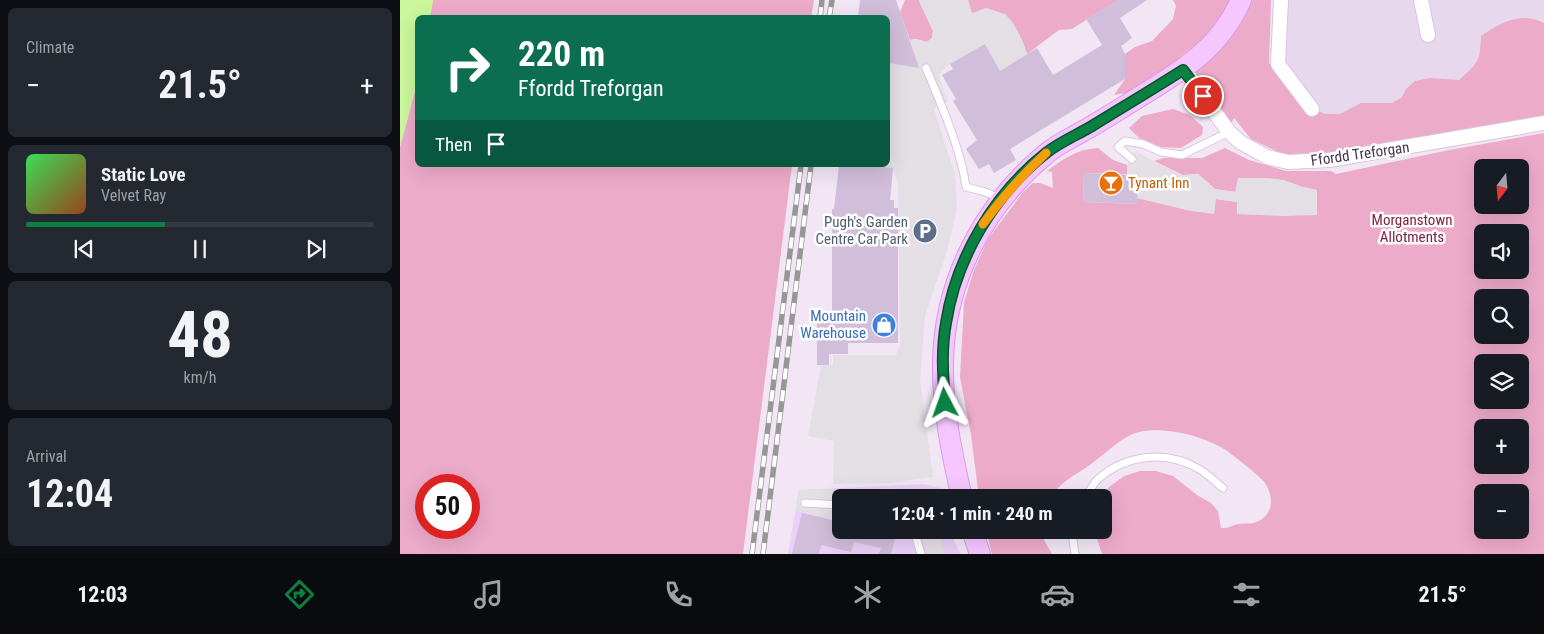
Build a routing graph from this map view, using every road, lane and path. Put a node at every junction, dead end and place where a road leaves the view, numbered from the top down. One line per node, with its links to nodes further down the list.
1 (1241, 0): 6 (main road)
2 (1281, 0): 7 (street)
3 (1421, 0): 4 (street)
4 (1428, 35)
5 (926, 68): 11 (lane)
6 (1183, 70): 9 (street, Ffordd Treforgan); 11 (main road)
7 (1312, 109)
8 (1544, 123): 9 (street, Ffordd Treforgan)
9 (1229, 132): 10 (lane)
10 (1132, 159)
11 (1002, 198): 13 (main road)
12 (1223, 488): 14 (lane)
13 (960, 489)
14 (1092, 489)
15 (805, 503): 16 (lane)
16 (832, 505)
17 (917, 539): 20 (lane)
18 (975, 539): 21 (main road)
19 (1073, 539): 22 (lane)
20 (921, 554)
21 (980, 554)
22 (1075, 554)

